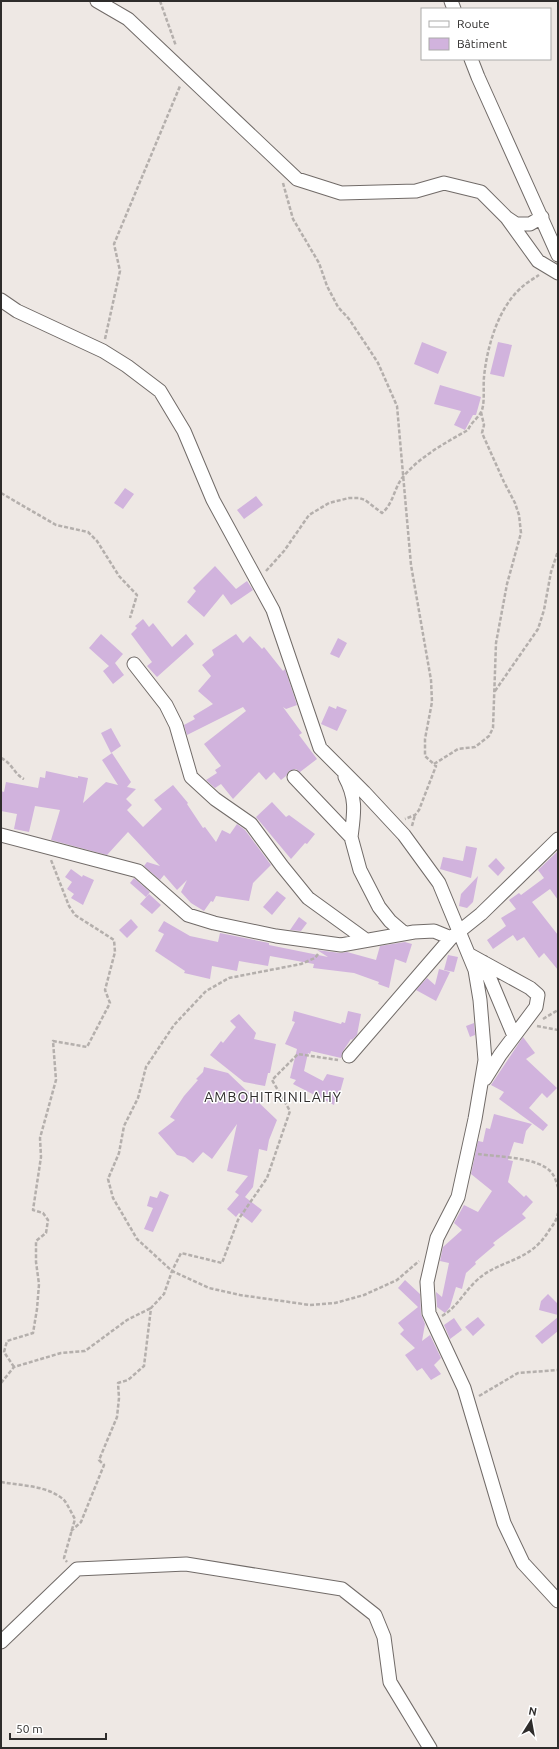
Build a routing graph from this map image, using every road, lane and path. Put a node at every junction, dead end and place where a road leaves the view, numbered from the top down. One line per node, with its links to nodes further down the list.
1 (96, 1): 5 (street)
2 (160, 1): 3 (path)
3 (178, 52)
4 (471, 60): 7 (street)
5 (186, 72): 6 (street); 12 (path)
6 (278, 161): 8 (street); 14 (path)
7 (542, 217): 8 (street); 9 (street)
8 (507, 218): 10 (street)
9 (558, 255)
10 (555, 271): 13 (path)
11 (1, 300): 12 (street)
12 (102, 351): 17 (street)
13 (481, 412): 14 (path); 20 (path)
14 (402, 479): 17 (path); 22 (path)
15 (1, 493): 18 (path)
16 (558, 551): 20 (path)
17 (256, 580): 23 (street)
18 (130, 618)
19 (134, 664): 33 (street)
20 (495, 692): 22 (path)
21 (1, 758): 25 (path)
22 (434, 764): 26 (path)
23 (340, 768): 26 (street); 28 (street)
24 (294, 777): 28 (street)
25 (24, 779)
26 (388, 818): 32 (street)
27 (1, 835): 30 (street)
28 (351, 837): 31 (street)
29 (558, 839): 32 (street)
30 (43, 846): 34 (street); 49 (path)
31 (404, 933): 32 (street); 33 (street)
32 (455, 935): 35 (street); 40 (street)
33 (366, 940): 34 (street)
34 (326, 944): 46 (path)
35 (470, 955): 36 (street); 41 (street)
36 (483, 962): 37 (street); 39 (street)
37 (523, 1024): 38 (path); 39 (street)
38 (558, 1030)
39 (514, 1036): 41 (street)
40 (349, 1056): 46 (path)
41 (481, 1088): 42 (street)
42 (468, 1152): 43 (path); 48 (street)
43 (558, 1187)
44 (558, 1213): 48 (path)
45 (421, 1258): 46 (path)
46 (172, 1272): 47 (path)
47 (152, 1308): 50 (path); 55 (path)
48 (433, 1321): 53 (street)
49 (2, 1351): 50 (path)
50 (14, 1367): 52 (path)
51 (558, 1370): 53 (path)
52 (1, 1383)
53 (468, 1401): 57 (street)
54 (1, 1482): 55 (path)
55 (71, 1531): 56 (path)
56 (74, 1572): 58 (street); 59 (street)
57 (558, 1601)
58 (1, 1642)
59 (430, 1748)

